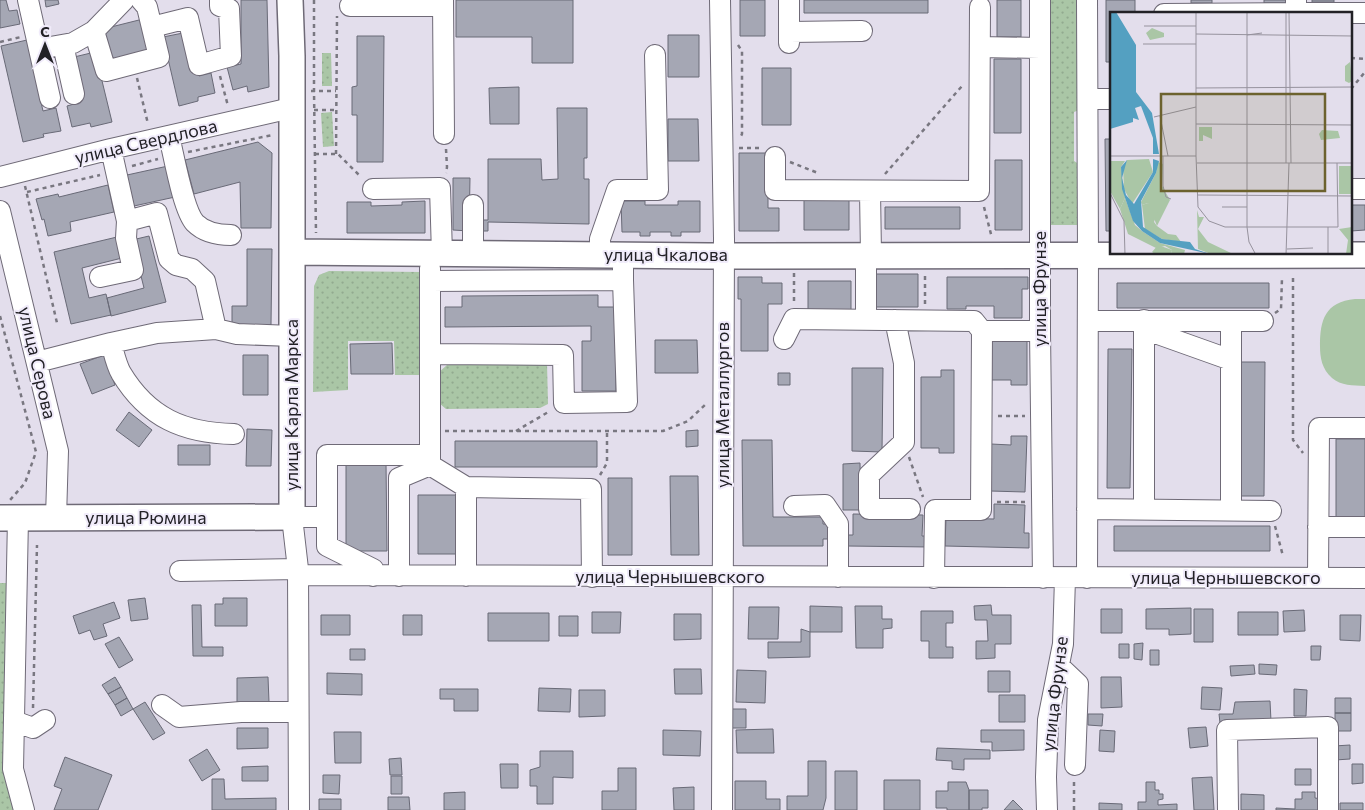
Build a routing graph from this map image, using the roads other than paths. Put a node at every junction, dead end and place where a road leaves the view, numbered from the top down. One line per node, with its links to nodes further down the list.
1 (28, 0): 21 (street)
2 (124, 0): 19 (street)
3 (141, 0): 18 (street)
4 (220, 0): 18 (street)
5 (290, 0): 30 (main road, улица Карла Маркса)
6 (720, 0): 54 (street, улица Металлургов)
7 (790, 0): 20 (street)
8 (1040, 0): 23 (street, улица Фрунзе)
9 (1087, 0): 28 (street)
10 (443, 3): 12 (street); 31 (street)
11 (980, 7): 25 (street)
12 (344, 10)
13 (1290, 10): 14 (street); 15 (street)
14 (1232, 12)
15 (1326, 12)
16 (1352, 13): 17 (street)
17 (1365, 13)
18 (152, 28): 19 (street)
19 (94, 31): 22 (street)
20 (862, 31)
21 (37, 41): 22 (street); 27 (street)
22 (63, 45): 26 (street)
23 (1040, 48): 25 (street); 49 (street, улица Фрунзе)
24 (655, 54): 47 (street)
25 (980, 57): 39 (street)
26 (74, 94)
27 (50, 98)
28 (1088, 99): 29 (street); 50 (street)
29 (1110, 99)
30 (303, 109): 32 (street, улица Свердлова); 44 (main road, улица Карла Маркса)
31 (444, 134)
32 (172, 145): 33 (street, улица Свердлова); 43 (street)
33 (111, 149): 35 (street, улица Свердлова); 42 (street)
34 (775, 157): 39 (street)
35 (0, 177)
36 (373, 190): 45 (street)
37 (1352, 190): 38 (street)
38 (1365, 190)
39 (870, 191): 48 (street)
40 (473, 205): 46 (street)
41 (0, 211): 73 (street, улица Серова)
42 (127, 221): 56 (street); 65 (street)
43 (231, 236)
44 (292, 252): 45 (main road, улица Чкалова); 68 (main road, улица Карла Маркса)
45 (436, 253): 46 (main road, улица Чкалова); 58 (street)
46 (473, 254): 47 (main road, улица Чкалова)
47 (612, 255): 54 (main road, улица Чкалова); 57 (street)
48 (869, 255): 49 (main road, улица Чкалова); 54 (main road, улица Чкалова); 59 (street)
49 (1040, 255): 50 (main road, улица Чкалова); 67 (street, улица Фрунзе)
50 (1088, 255): 51 (main road); 61 (street)
51 (1110, 255)
52 (1187, 255): 55 (main road)
53 (1365, 255): 55 (main road)
54 (723, 256): 96 (street, улица Металлургов)
55 (1294, 262)
56 (100, 277)
57 (623, 280): 58 (street); 71 (street)
58 (430, 281): 71 (street)
59 (866, 320): 60 (street); 69 (street)
60 (895, 320): 66 (street); 78 (street)
61 (1088, 320): 64 (street); 80 (street)
62 (1231, 321): 63 (street); 64 (street); 72 (street)
63 (1263, 321)
64 (1144, 325): 72 (street); 81 (street)
65 (216, 329): 68 (street); 70 (street)
66 (982, 331): 67 (street); 98 (street)
67 (1040, 331): 99 (street, улица Фрунзе)
68 (292, 336): 85 (main road, улица Карла Маркса)
69 (784, 340)
70 (111, 343): 73 (street); 75 (street)
71 (430, 354): 76 (street)
72 (1231, 360): 82 (street)
73 (37, 362): 87 (street, улица Серова)
74 (1365, 428): 88 (street)
75 (234, 434)
76 (430, 460): 77 (street); 86 (street); 93 (street)
77 (466, 487): 94 (street); 95 (street)
78 (917, 505)
79 (794, 506): 97 (street)
80 (1087, 509): 81 (street); 101 (street)
81 (1144, 509): 82 (street)
82 (1231, 510): 83 (street)
83 (1271, 511)
84 (8, 513): 87 (main road, улица Рюмина); 107 (street)
85 (292, 517): 86 (street); 87 (main road, улица Рюмина); 91 (street, улица Карла Маркса)
86 (327, 517): 92 (street)
87 (56, 518)
88 (1318, 527): 89 (street); 102 (street)
89 (1365, 527)
90 (180, 571): 91 (street, улица Чернышевского)
91 (298, 572): 92 (street, улица Чернышевского); 106 (street, улица Карла Маркса)
92 (374, 576): 93 (street, улица Чернышевского)
93 (399, 576): 94 (street, улица Чернышевского)
94 (466, 576): 95 (street, улица Чернышевского)
95 (592, 577): 96 (street, улица Чернышевского)
96 (724, 577): 97 (street, улица Чернышевского); 112 (street, улица Металлургов)
97 (838, 578): 98 (street, улица Чернышевского)
98 (934, 578): 99 (street, улица Чернышевского)
99 (1043, 578): 100 (street, улица Чернышевского)
100 (1064, 578): 101 (street, улица Чернышевского); 104 (street, улица Фрунзе)
101 (1087, 578): 102 (street, улица Чернышевского)
102 (1318, 578): 103 (street, улица Чернышевского)
103 (1365, 578)
104 (1059, 666): 109 (street); 113 (street, улица Фрунзе)
105 (162, 705): 106 (street)
106 (298, 712): 111 (street, улица Карла Маркса)
107 (14, 721): 108 (street); 110 (street)
108 (39, 724)
109 (1074, 765)
110 (24, 810)
111 (299, 810)
112 (722, 810)
113 (1047, 810)
114 (1228, 810): 115 (street)
115 (1328, 810)

